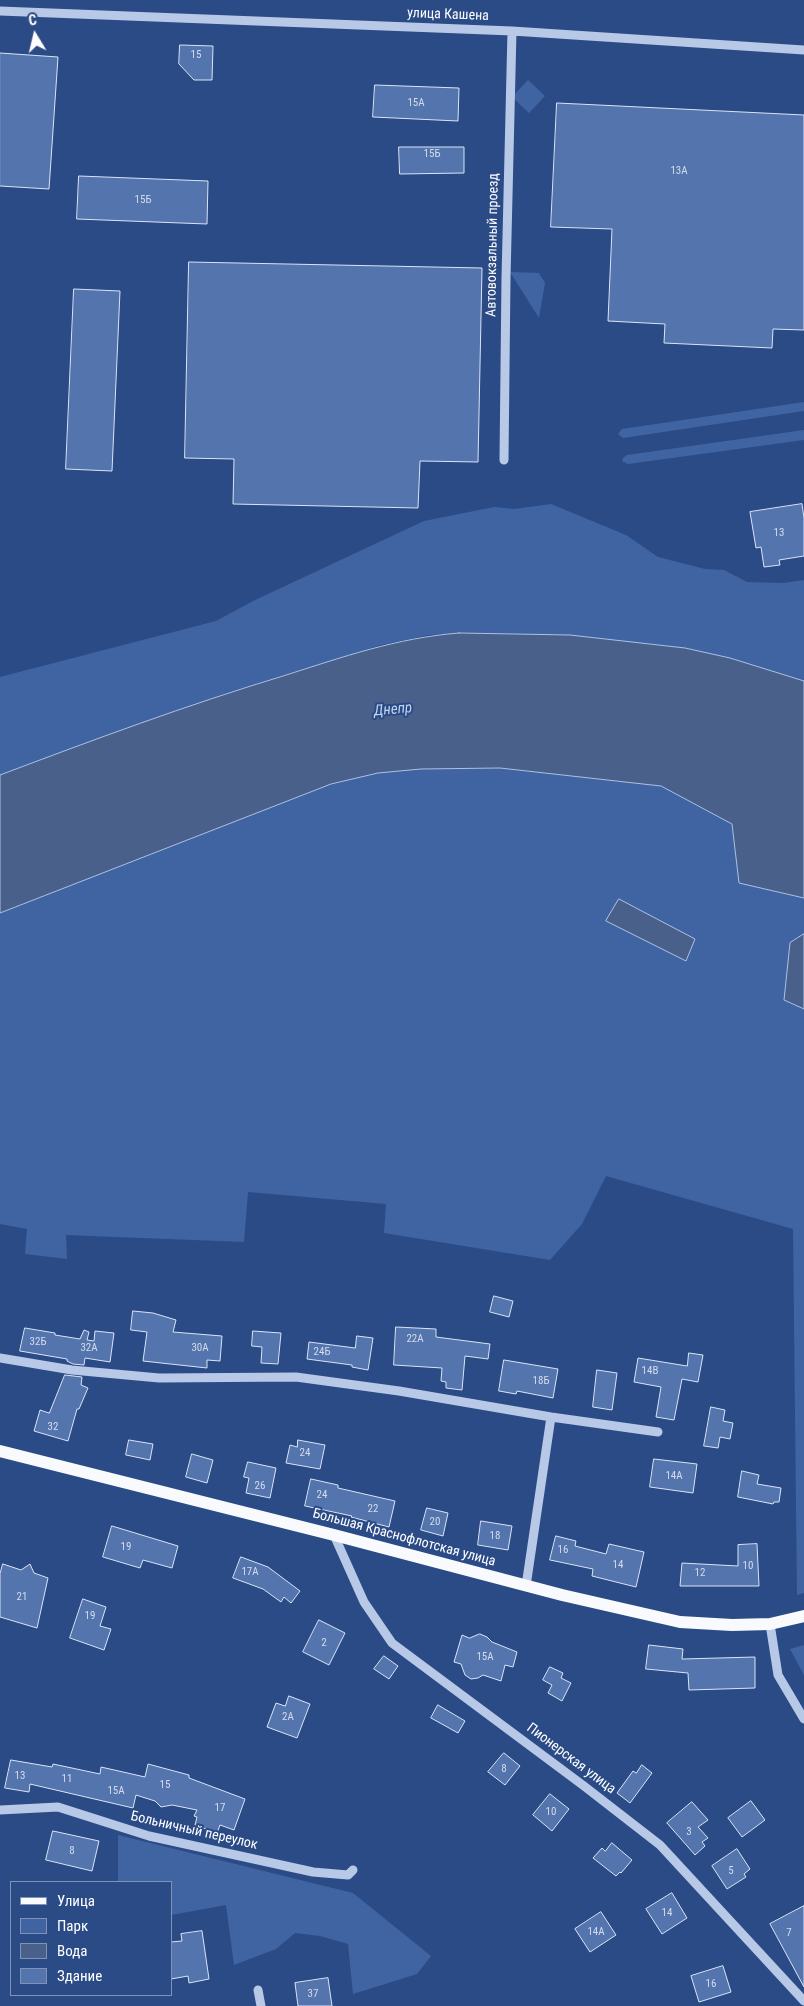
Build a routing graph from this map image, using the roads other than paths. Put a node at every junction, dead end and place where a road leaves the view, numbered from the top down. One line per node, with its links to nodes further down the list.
1 (0, 11): 2 (street, улица Кашена)
2 (512, 31): 3 (street, улица Кашена); 4 (street, Автовокзальный проезд)
3 (804, 50)
4 (504, 460)
5 (0, 1358): 6 (street)
6 (551, 1417): 7 (street); 10 (street)
7 (658, 1432)
8 (0, 1451): 9 (main road, Большая Краснофлотская улица)
9 (334, 1535): 10 (main road, Большая Краснофлотская улица); 17 (street, Пионерская улица)
10 (526, 1586): 12 (main road, Большая Краснофлотская улица)
11 (804, 1616): 12 (main road, Большая Краснофлотская улица)
12 (770, 1624): 13 (street)
13 (804, 1719)
14 (0, 1810): 15 (street, Больничный переулок)
15 (353, 1870)
16 (258, 1990): 18 (street)
17 (804, 2001)
18 (261, 2006)

